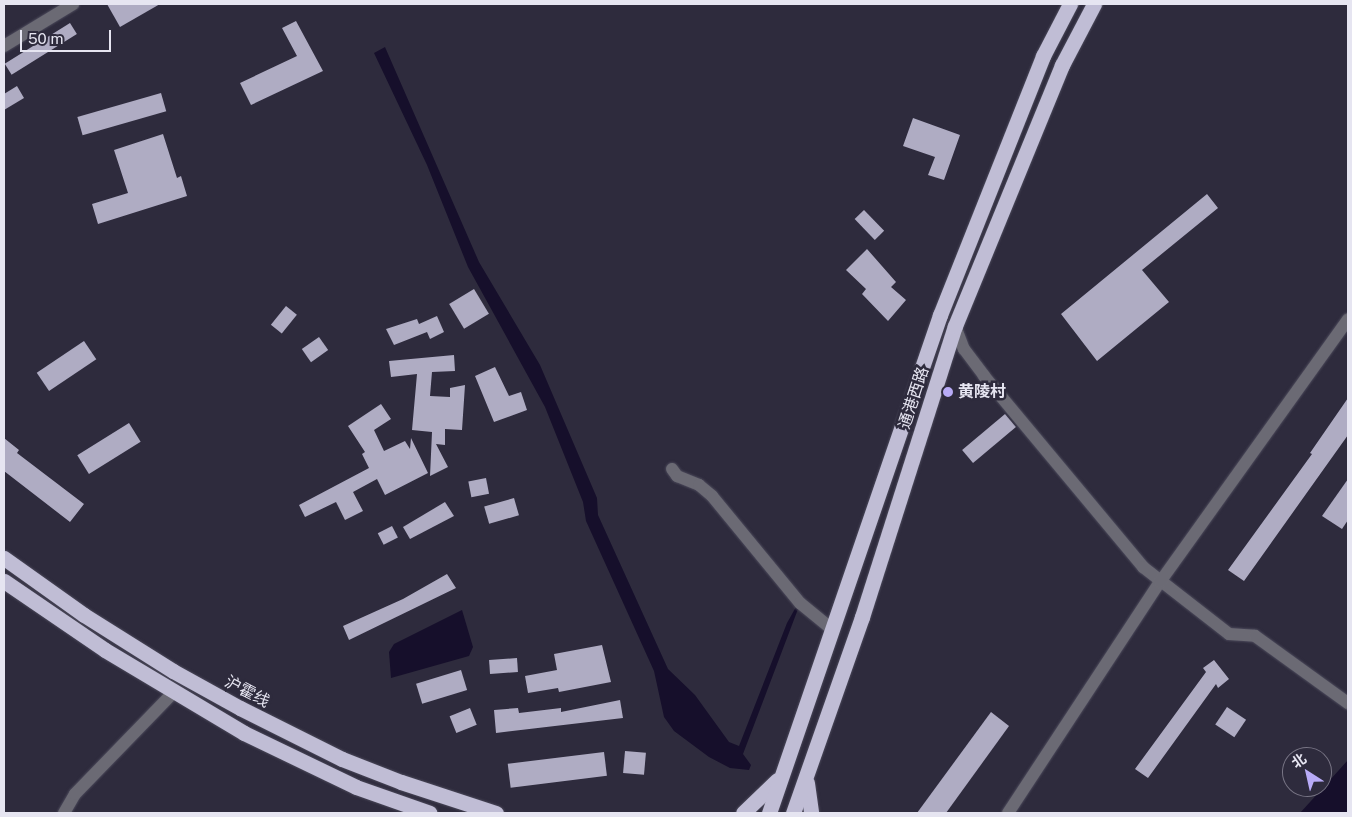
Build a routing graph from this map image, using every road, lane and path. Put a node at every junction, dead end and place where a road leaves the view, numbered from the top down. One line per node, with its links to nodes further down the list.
1 (73, 4): 4 (street)
2 (1070, 4): 11 (highway, 通港西路)
3 (1094, 4): 6 (highway, 通港西路)
4 (4, 46)
5 (1348, 320): 10 (street)
6 (955, 326): 10 (street); 15 (highway, 通港西路)
7 (672, 469): 11 (street)
8 (4, 558): 18 (highway, 沪霍线)
9 (4, 581): 12 (highway)
10 (1160, 582): 13 (street); 23 (street)
11 (833, 630): 14 (highway, 通港西路)
12 (173, 692): 16 (street); 17 (highway)
13 (1348, 703)
14 (787, 764): 19 (highway); 20 (highway, 通港西路)
15 (806, 773): 21 (highway, 通港西路); 22 (highway)
16 (64, 813)
17 (430, 813)
18 (496, 813)
19 (743, 813)
20 (769, 813)
21 (793, 813)
22 (811, 813)
23 (1008, 813)

